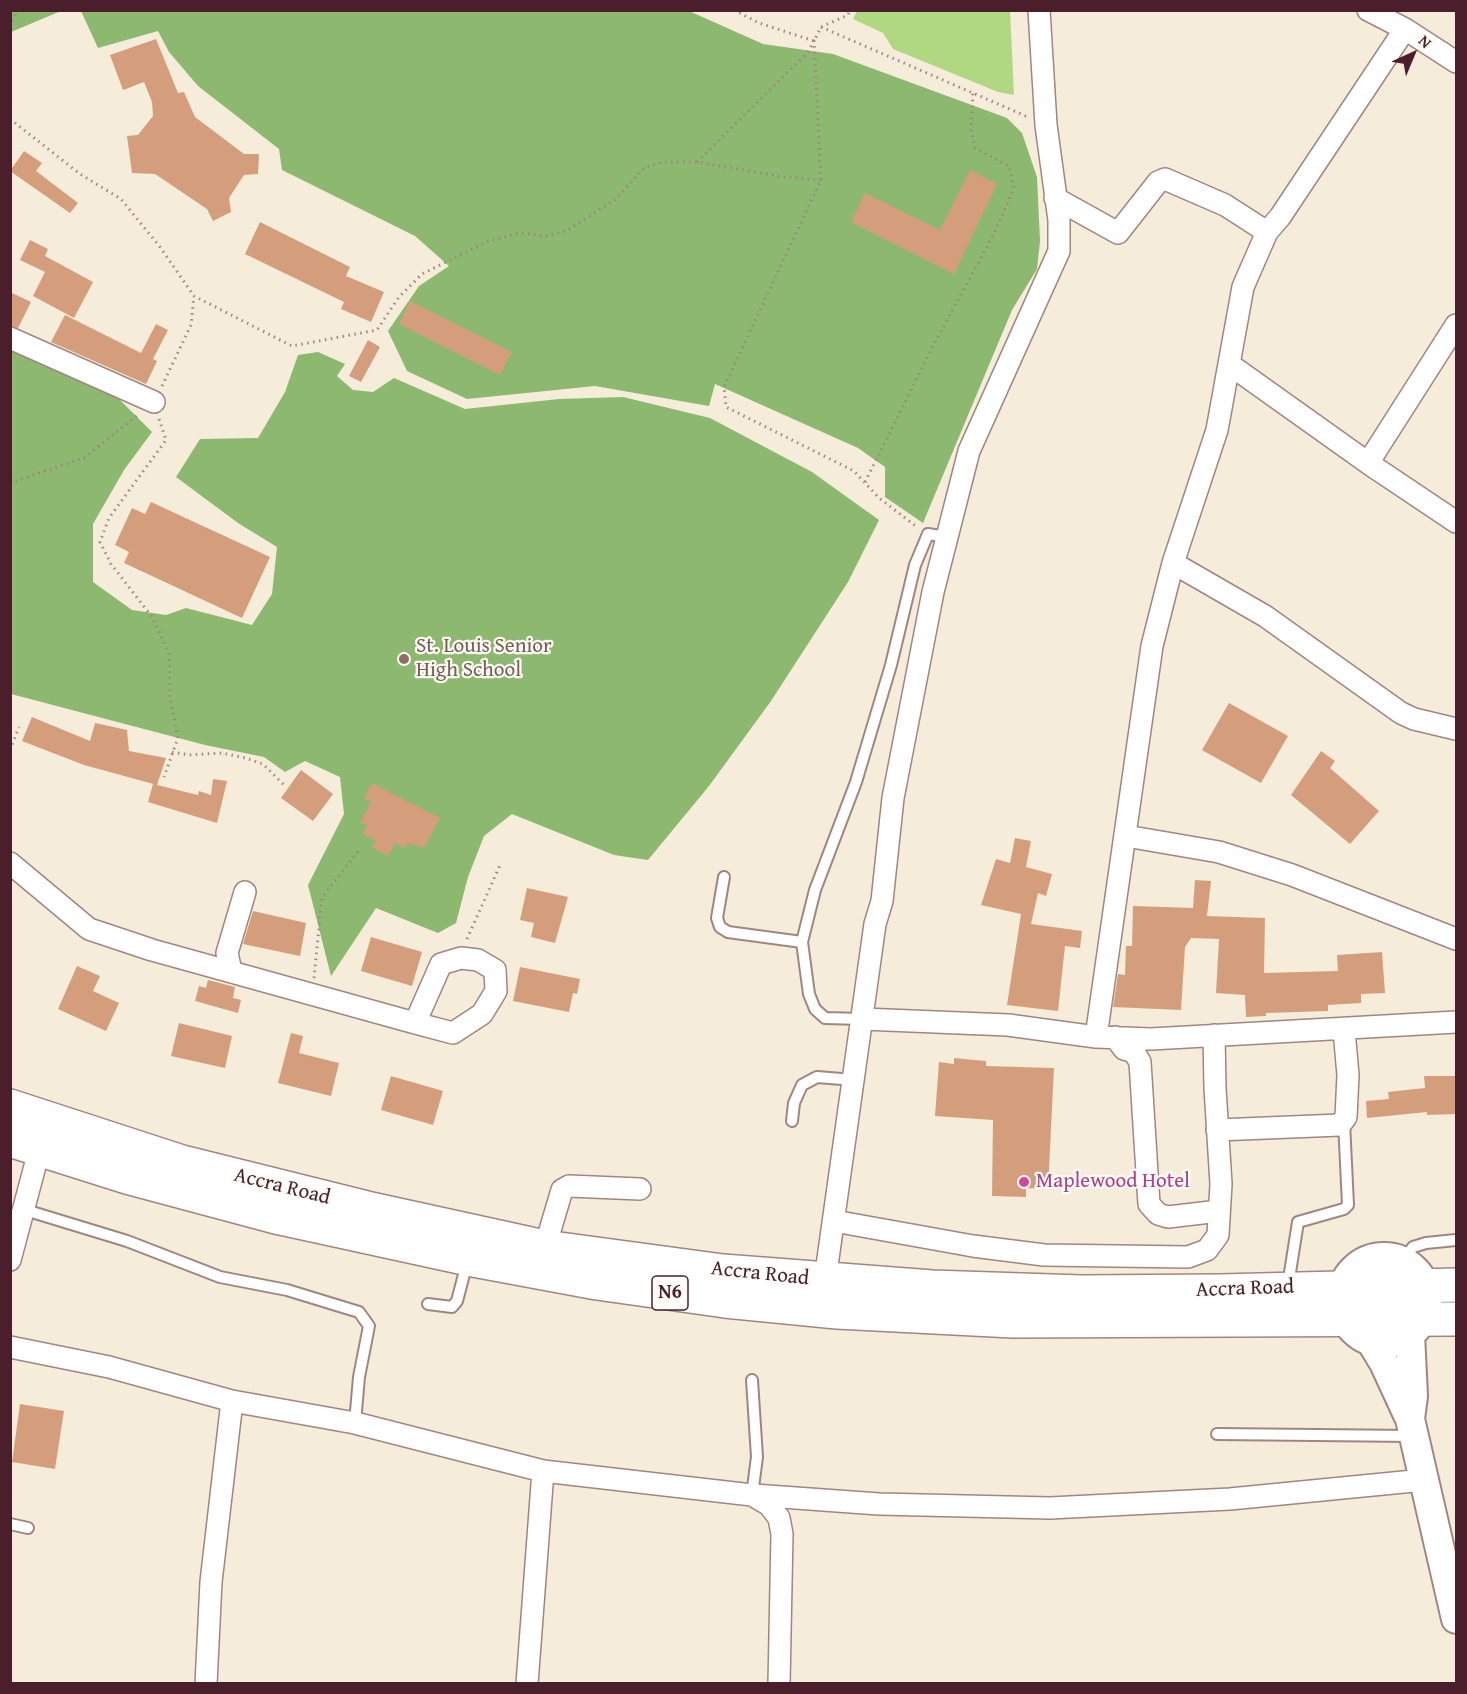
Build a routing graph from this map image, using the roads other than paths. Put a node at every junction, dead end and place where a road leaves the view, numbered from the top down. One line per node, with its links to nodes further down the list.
1 (1039, 10): 5 (street)
2 (1379, 13): 3 (street)
3 (1405, 29): 4 (street); 6 (street)
4 (1456, 62)
5 (1055, 198): 6 (street); 13 (street)
6 (1267, 231): 9 (street)
7 (1456, 325): 11 (street)
8 (10, 338): 10 (street)
9 (1229, 364): 11 (street); 14 (street)
10 (154, 402)
11 (1368, 463): 12 (street)
12 (1456, 522)
13 (938, 536): 21 (lane); 23 (street)
14 (1173, 563): 15 (street); 16 (street)
15 (1456, 729)
16 (1126, 836): 20 (street); 28 (street)
17 (10, 863): 22 (street)
18 (724, 877): 21 (lane)
19 (246, 892): 22 (street)
20 (1456, 939)
21 (802, 942): 23 (lane)
22 (231, 971): 25 (street)
23 (863, 1019): 28 (street); 29 (street)
24 (1456, 1022): 26 (street)
25 (415, 1023): 25 (street)
26 (1344, 1030): 27 (street); 32 (street)
27 (1214, 1035): 28 (street); 33 (street)
28 (1106, 1037): 37 (street)
29 (854, 1080): 31 (lane); 38 (street)
30 (10, 1106): 40 (highway, Accra Road / N6)
31 (792, 1121)
32 (1344, 1121): 33 (street); 47 (lane)
33 (1217, 1130): 37 (street)
34 (25, 1145): 36 (street); 41 (highway, Accra Road / N6)
35 (640, 1189): 40 (street)
36 (22, 1209): 42 (street); 55 (lane)
37 (1220, 1211): 38 (street)
38 (834, 1221): 44 (street)
39 (1456, 1240): 43 (lane)
40 (545, 1247): 44 (highway, Accra Road / N6)
41 (468, 1259): 48 (lane); 51 (highway, Accra Road / N6)
42 (10, 1260)
43 (1413, 1272): 45 (highway, Accra Road / N6); 46 (highway, Accra Road / N6); 50 (street)
44 (825, 1280): 47 (highway, Accra Road / N6)
45 (1456, 1285)
46 (1342, 1286): 47 (highway, Accra Road / N6); 51 (street)
47 (1287, 1289)
48 (429, 1304)
49 (1456, 1319): 50 (highway, Accra Road / N6)
50 (1416, 1328): 51 (highway, Accra Road / N6); 56 (street)
51 (1358, 1330): 56 (street)
52 (10, 1347): 54 (street)
53 (752, 1380): 60 (lane)
54 (232, 1401): 55 (street); 64 (street)
55 (355, 1424): 58 (street)
56 (1412, 1428): 57 (lane); 59 (street)
57 (1217, 1434)
58 (543, 1471): 60 (street); 65 (street)
59 (1424, 1480): 60 (street); 63 (street)
60 (752, 1495): 66 (street)
61 (10, 1524): 62 (lane)
62 (28, 1528)
63 (1456, 1619)
64 (206, 1683)
65 (527, 1683)
66 (779, 1683)

